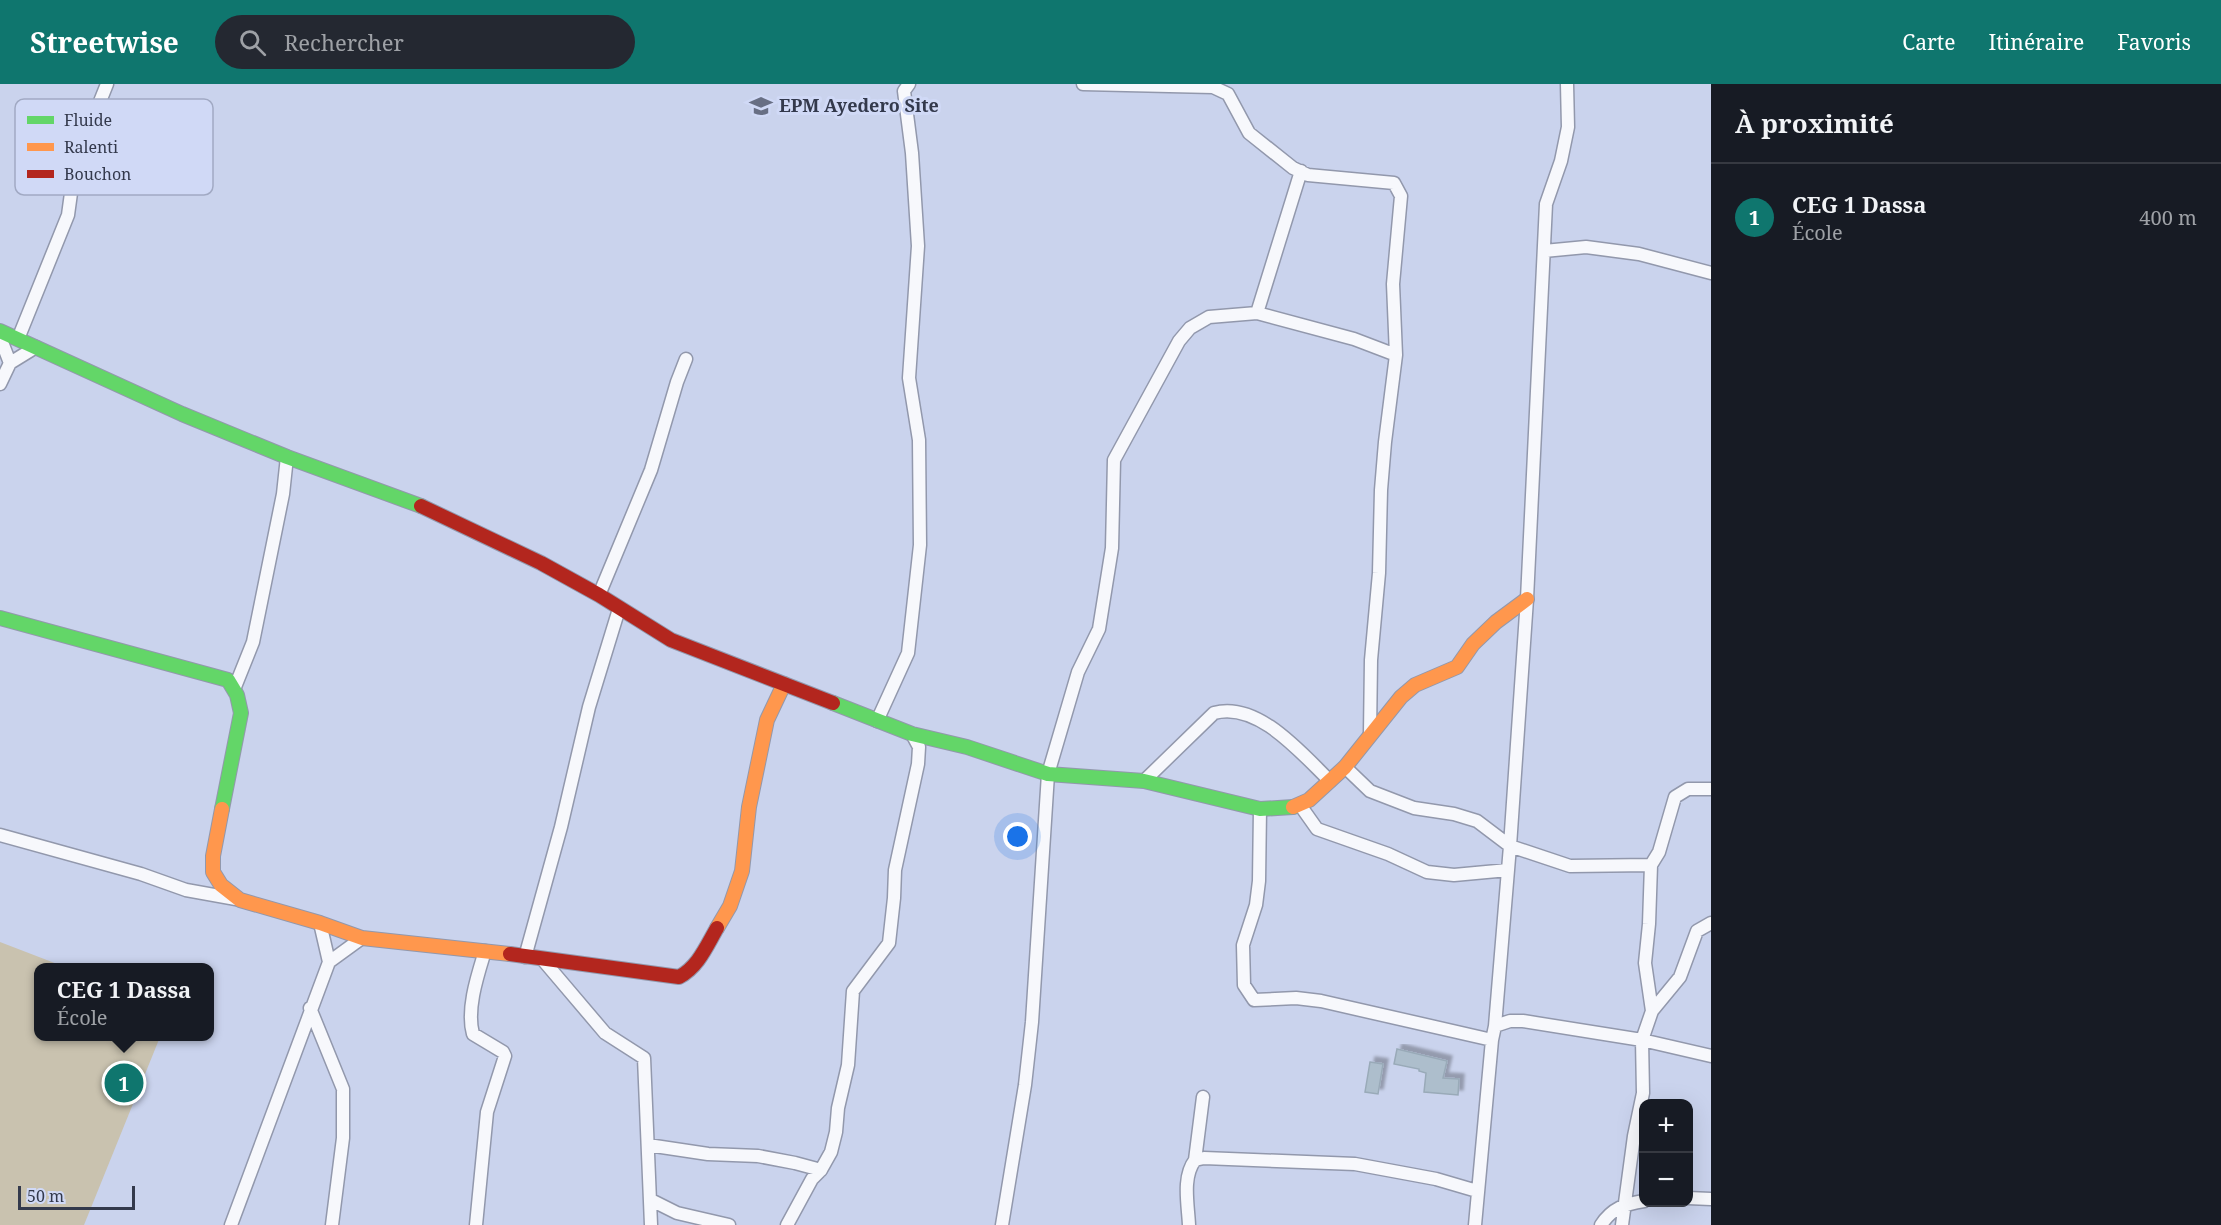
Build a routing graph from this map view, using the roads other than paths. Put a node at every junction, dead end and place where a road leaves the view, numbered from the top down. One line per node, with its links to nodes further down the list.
1 (107, 84): 5 (street)
2 (909, 84): 26 (street)
3 (1083, 84): 6 (street)
4 (1567, 84): 8 (street)
5 (101, 99)
6 (1300, 171): 10 (street); 15 (street)
7 (71, 195): 13 (street)
8 (1544, 251): 9 (street); 21 (street)
9 (1711, 273)
10 (1257, 313): 15 (street); 30 (street)
11 (0, 331): 13 (street)
12 (0, 337): 17 (street)
13 (18, 339): 14 (street)
14 (36, 347): 17 (street); 19 (street)
15 (1396, 355): 28 (street)
16 (686, 359): 20 (street)
17 (10, 363): 18 (street)
18 (0, 384)
19 (287, 457): 20 (street); 25 (street)
20 (599, 595): 22 (street)
21 (1527, 598): 28 (street); 37 (street)
22 (619, 609): 24 (street); 45 (street)
23 (0, 618): 25 (street)
24 (784, 684): 26 (street); 46 (street)
25 (235, 687): 40 (street)
26 (877, 721): 27 (street)
27 (912, 734): 30 (street); 57 (street)
28 (1370, 734): 29 (street)
29 (1345, 767): 32 (street); 37 (street)
30 (1048, 774): 31 (street); 70 (street)
31 (1144, 781): 32 (street); 35 (street)
32 (1330, 781): 34 (street)
33 (1711, 789): 38 (street)
34 (1300, 806): 35 (street); 39 (street)
35 (1260, 809): 51 (street)
36 (0, 835): 40 (street)
37 (1510, 846): 38 (street); 39 (street)
38 (1651, 865): 49 (street)
39 (1508, 870): 50 (street)
40 (240, 900): 41 (street)
41 (320, 923): 43 (street); 47 (street)
42 (1711, 923): 49 (street)
43 (362, 938): 44 (street); 47 (street)
44 (485, 951): 45 (street); 66 (street)
45 (525, 957): 46 (street)
46 (543, 960): 55 (street)
47 (329, 962): 48 (street)
48 (310, 1008): 64 (street); 65 (street)
49 (1652, 1011): 52 (street)
50 (1495, 1026): 51 (street); 52 (street)
51 (1492, 1040): 58 (street)
52 (1642, 1040): 53 (street); 63 (street)
53 (1711, 1056)
54 (1203, 1097): 56 (street)
55 (648, 1145): 57 (street); 61 (street)
56 (1195, 1160): 58 (street); 71 (street)
57 (820, 1170): 69 (street)
58 (1477, 1191): 72 (street)
59 (1693, 1198): 60 (street)
60 (1711, 1199)
61 (651, 1200): 67 (street); 68 (street)
62 (1639, 1202): 63 (street)
63 (1624, 1204): 73 (street); 74 (street)
64 (231, 1225)
65 (332, 1225)
66 (476, 1225)
67 (651, 1225)
68 (729, 1225)
69 (787, 1225)
70 (1002, 1225)
71 (1189, 1225)
72 (1475, 1225)
73 (1601, 1225)
74 (1622, 1225)

